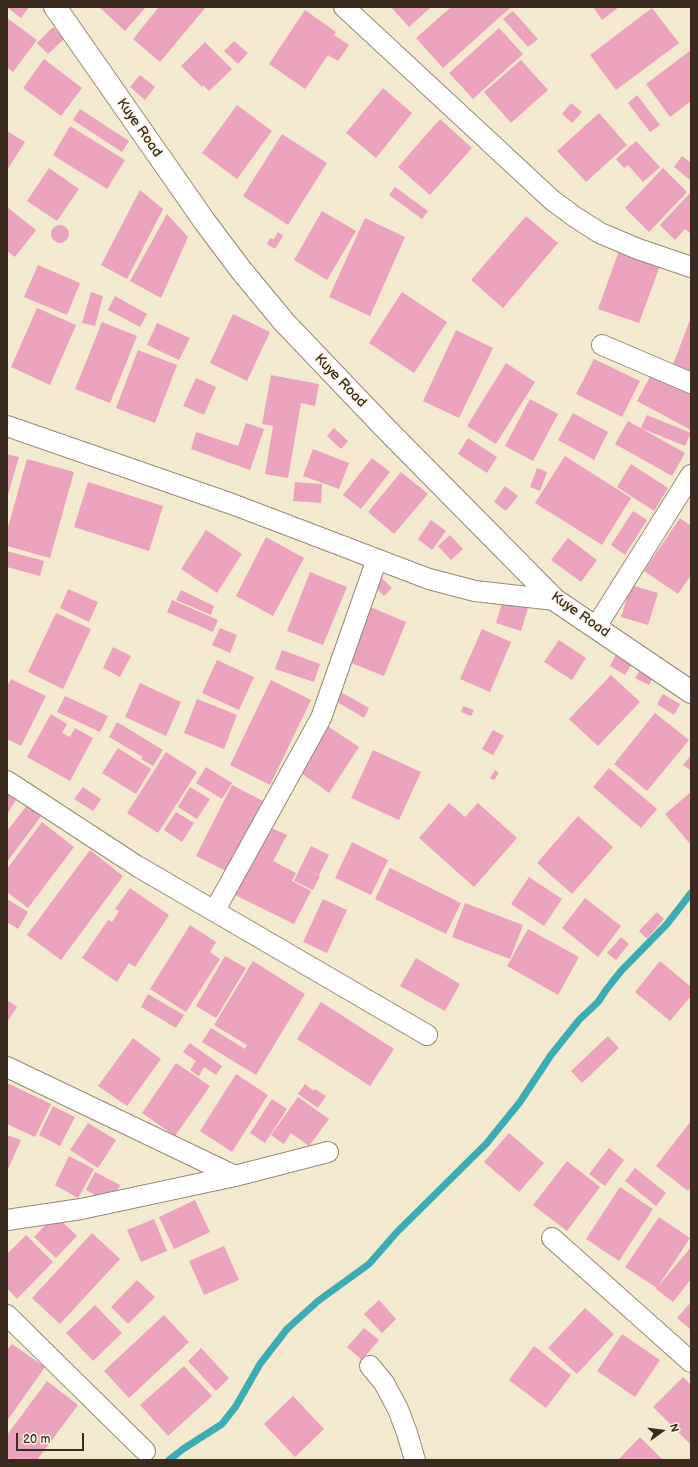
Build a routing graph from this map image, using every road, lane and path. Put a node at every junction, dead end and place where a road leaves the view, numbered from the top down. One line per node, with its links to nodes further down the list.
1 (55, 7): 9 (street, Kuye Road)
2 (344, 7): 3 (street)
3 (691, 267)
4 (602, 345): 5 (street)
5 (691, 382)
6 (7, 426): 8 (street)
7 (691, 475): 10 (street)
8 (377, 559): 9 (street); 13 (street)
9 (555, 600): 10 (street, Kuye Road)
10 (596, 627): 11 (street, Kuye Road)
11 (691, 692)
12 (7, 781): 13 (street)
13 (215, 910): 14 (street)
14 (427, 1035)
15 (7, 1066): 17 (street)
16 (328, 1152): 17 (street)
17 (235, 1176): 18 (street)
18 (7, 1220)
19 (552, 1238): 21 (street)
20 (7, 1315): 23 (street)
21 (691, 1362)
22 (370, 1366): 24 (street)
23 (145, 1451)
24 (415, 1460)

